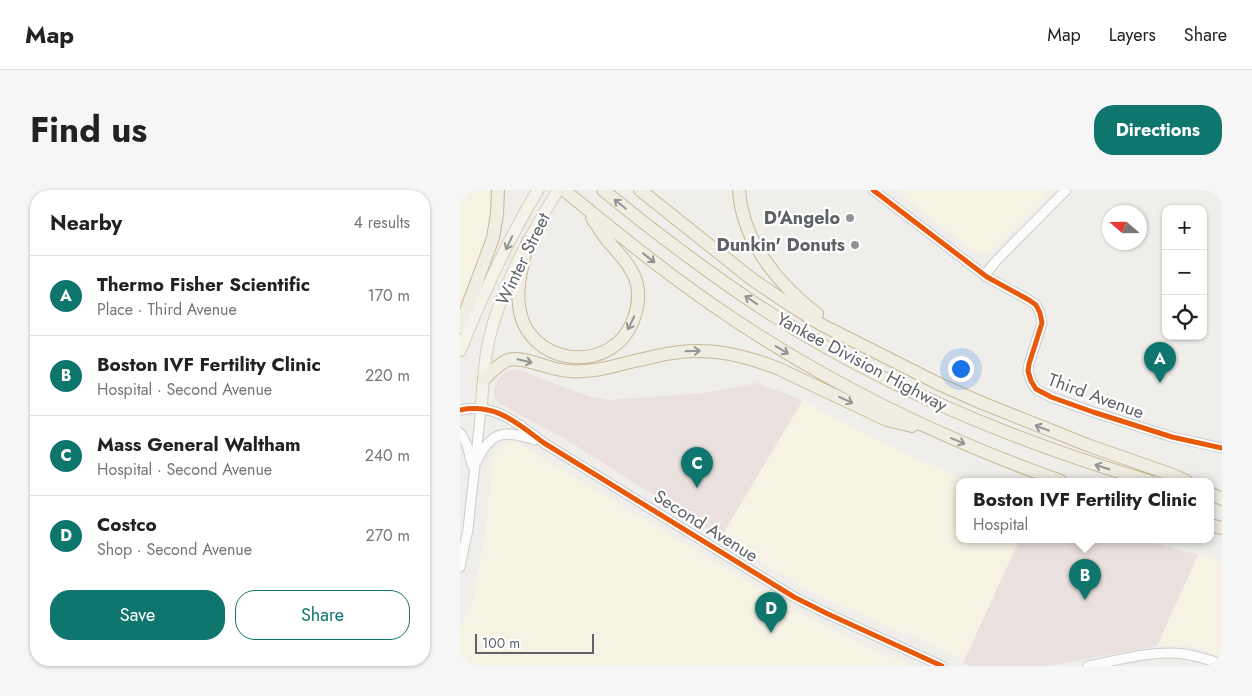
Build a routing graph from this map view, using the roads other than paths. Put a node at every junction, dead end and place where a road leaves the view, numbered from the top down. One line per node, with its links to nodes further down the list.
1 (498, 190): 15 (highway)
2 (558, 190): 13 (main road, Winter Street)
3 (564, 190): 11 (highway, Yankee Division Highway)
4 (603, 190): 27 (highway, Yankee Division Highway, one-way to 4)
5 (640, 190): 16 (highway)
6 (739, 190): 12 (highway)
7 (745, 190): 12 (highway)
8 (873, 190): 14 (street, Third Avenue)
9 (1066, 190): 14 (street)
10 (535, 195): 17 (main road, Winter Street, one-way to 17)
11 (583, 206): 13 (highway, one-way to 13); 21 (highway, Yankee Division Highway, one-way to 21)
12 (744, 219): 16 (highway)
13 (528, 241): 18 (main road, Winter Street)
14 (985, 275): 24 (street, Third Avenue)
15 (460, 327)
16 (847, 337): 28 (highway, one-way to 16)
17 (460, 350)
18 (484, 379): 19 (main road, Winter Street); 21 (highway, one-way to 21)
19 (481, 409): 20 (street, Second Avenue); 23 (street, Second Avenue); 25 (street, Winter Street)
20 (460, 410)
21 (938, 432): 26 (highway, Yankee Division Highway, one-way to 26)
22 (460, 434): 25 (street)
23 (544, 444): 25 (street, Second Avenue); 31 (street, Second Avenue)
24 (1222, 448)
25 (473, 476): 29 (street, Winter Street)
26 (1053, 478)
27 (1139, 478)
28 (1180, 478)
29 (460, 566)
30 (1222, 664): 32 (street)
31 (942, 666)
32 (1088, 666)

